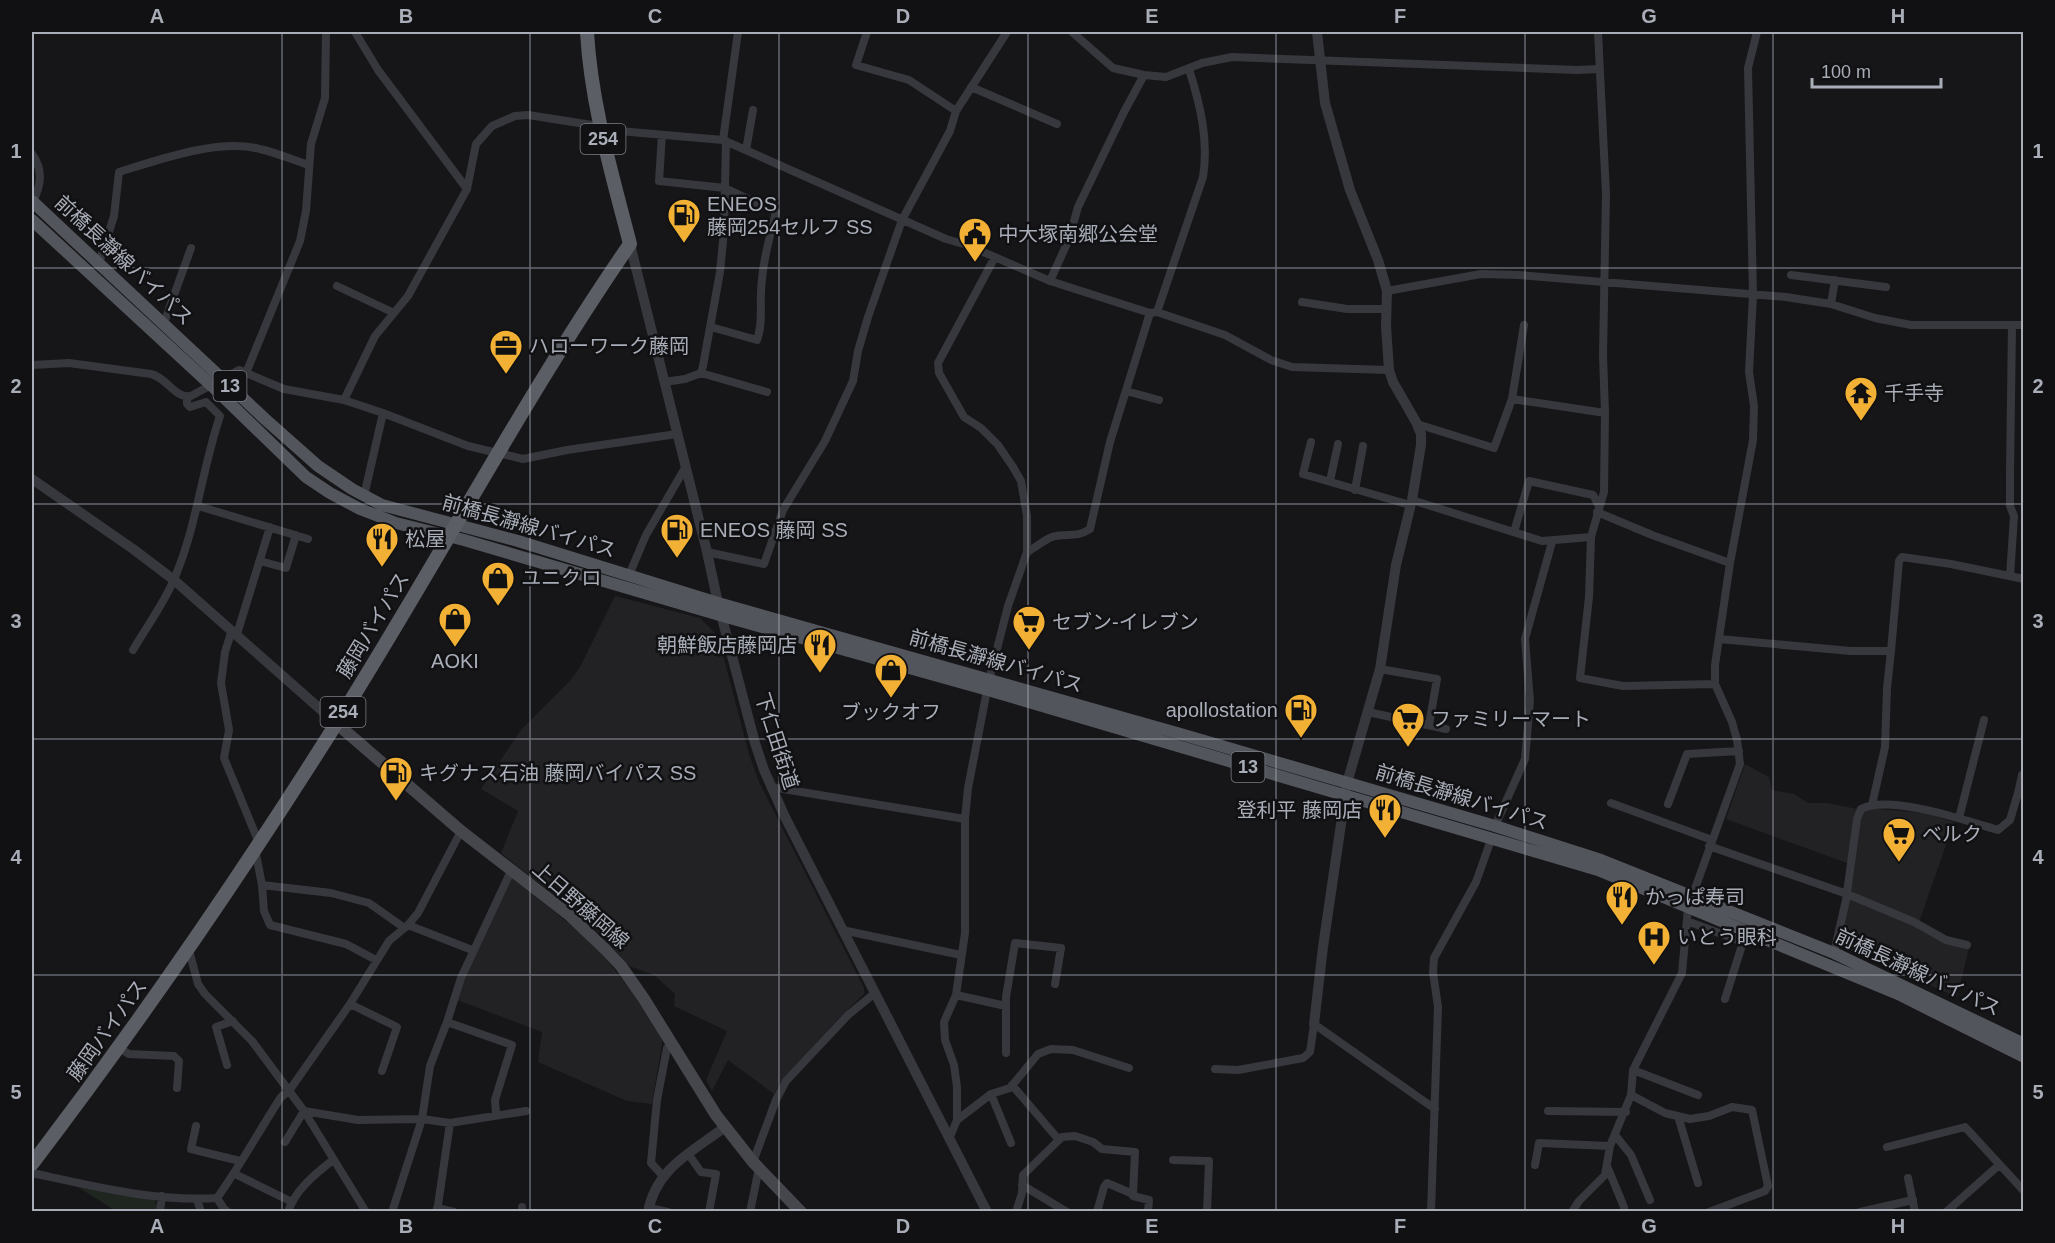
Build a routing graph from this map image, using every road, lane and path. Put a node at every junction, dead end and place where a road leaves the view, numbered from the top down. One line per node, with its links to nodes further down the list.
1 (326, 32): 24 (street)
2 (355, 32): 26 (street)
3 (586, 32): 19 (highway, 254)
4 (738, 32): 21 (street)
5 (867, 32): 17 (street)
6 (1007, 32): 15 (street)
7 (1072, 32): 14 (street)
8 (1317, 32): 11 (street)
9 (1599, 32): 13 (street)
10 (1757, 32): 41 (street)
11 (1321, 61): 12 (street); 13 (street); 40 (street)
12 (1189, 69): 14 (street); 46 (street)
13 (1600, 69): 37 (street)
14 (1144, 75): 36 (street)
15 (971, 87): 17 (street); 18 (street)
16 (753, 110): 22 (street)
17 (956, 111): 29 (street)
18 (1057, 124)
19 (600, 127): 20 (street); 26 (street); 30 (highway, 254)
20 (662, 135): 21 (street); 25 (street)
21 (724, 141): 22 (street); 25 (street)
22 (746, 150): 29 (street)
23 (32, 154): 27 (street)
24 (309, 165): 33 (street); 55 (street)
25 (725, 188): 51 (street); 51 (street)
26 (467, 189): 45 (street)
27 (32, 202): 33 (main road, 前橋長瀞線バイパス / 13)
28 (32, 220): 57 (main road, 前橋長瀞線バイパス / 13)
29 (902, 220): 32 (street); 87 (street)
30 (630, 244): 56 (street, 下仁田街道); 71 (highway, 藤岡バイパス / 254)
31 (191, 248): 47 (street)
32 (995, 257): 36 (street); 88 (street)
33 (99, 263): 47 (main road, 前橋長瀞線バイパス / 13)
34 (1791, 275): 35 (street)
35 (1835, 280): 39 (street); 43 (street)
36 (1050, 281): 46 (street)
37 (1604, 281): 40 (street); 41 (street); 65 (street)
38 (337, 286): 45 (street)
39 (1886, 287)
40 (1387, 291): 44 (street)
41 (1753, 295): 43 (street); 90 (street)
42 (1302, 302): 44 (street)
43 (1831, 304): 49 (street)
44 (1386, 309): 53 (street)
45 (394, 313): 62 (street)
46 (1154, 313): 53 (street); 58 (street)
47 (164, 323): 57 (main road, 前橋長瀞線バイパス / 13)
48 (1524, 325): 61 (street)
49 (2012, 325): 50 (street); 92 (street)
50 (2024, 325)
51 (711, 327): 54 (street)
52 (32, 365): 60 (street)
53 (1389, 370): 66 (street)
54 (701, 373): 56 (street); 59 (street)
55 (246, 374): 57 (street); 62 (street)
56 (664, 382): 67 (street, 下仁田街道)
57 (217, 383): 60 (street); 76 (main road, 前橋長瀞線バイパス / 13); 81 (main road, 前橋長瀞線バイパス / 13)
58 (1126, 391): 63 (street); 88 (street)
59 (767, 392)
60 (187, 396): 78 (street)
61 (1512, 399): 65 (street); 66 (street)
62 (344, 400): 64 (street)
63 (1159, 400)
64 (383, 413): 71 (street); 76 (street)
65 (1605, 413): 79 (street)
66 (1417, 424): 77 (street)
67 (677, 434): 71 (street); 72 (street, 下仁田街道)
68 (1311, 442): 74 (street)
69 (1338, 444): 74 (street)
70 (1363, 446): 75 (street)
71 (497, 454): 81 (highway, 藤岡バイパス / 254)
72 (685, 468): 87 (street, 下仁田街道); 91 (street)
73 (32, 479): 94 (street)
74 (1330, 481): 75 (street)
75 (1355, 490): 77 (street)
76 (364, 496): 81 (main road, 前橋長瀞線バイパス / 13)
77 (1411, 503): 82 (street); 101 (street)
78 (198, 506): 80 (street); 94 (street)
79 (1598, 509): 82 (street); 84 (street); 90 (street)
80 (270, 527): 83 (street); 89 (street)
81 (453, 531): 91 (main road, 前橋長瀞線バイパス / 13); 96 (main road, 前橋長瀞線バイパス / 13); 106 (highway, 藤岡バイパス / 254)
82 (1514, 532): 86 (street)
83 (296, 535): 85 (street); 89 (street)
84 (1591, 537): 86 (street); 102 (street)
85 (308, 539)
86 (1552, 542): 120 (street)
87 (707, 552): 95 (street, 下仁田街道)
88 (1027, 552): 103 (street)
89 (260, 561): 97 (street)
90 (1730, 563): 98 (street)
91 (628, 574): 95 (main road, 前橋長瀞線バイパス / 13)
92 (2010, 576): 93 (street); 100 (street)
93 (2024, 579)
94 (174, 580): 97 (street); 99 (street)
95 (718, 603): 96 (street, 下仁田街道); 103 (main road, 前橋長瀞線バイパス / 13)
96 (723, 616): 103 (main road, 前橋長瀞線バイパス / 13); 111 (street, 下仁田街道)
97 (234, 632): 106 (street); 122 (street)
98 (1719, 639): 100 (street); 102 (street)
99 (133, 650)
100 (1891, 651): 116 (street)
101 (1380, 669): 104 (street); 107 (street)
102 (1714, 684): 109 (street)
103 (989, 685): 112 (main road, 前橋長瀞線バイパス / 13); 118 (street)
104 (1368, 712): 107 (street); 112 (street)
105 (1984, 720): 117 (street)
106 (336, 723): 119 (main road, 上日野藤岡線); 122 (highway, 藤岡バイパス / 254)
107 (1429, 725): 108 (street)
108 (1446, 729)
109 (1739, 752): 115 (street); 121 (street)
110 (2022, 774): 113 (street)
111 (771, 787): 118 (street); 128 (street, 下仁田街道)
112 (1346, 790): 120 (main road, 前橋長瀞線バイパス / 13); 143 (street)
113 (2021, 794): 117 (street)
114 (1611, 803): 121 (street)
115 (1668, 804)
116 (1872, 805): 117 (street); 125 (street)
117 (1959, 818)
118 (965, 819): 133 (street)
119 (461, 831): 123 (main road, 上日野藤岡線); 127 (street)
120 (1493, 831): 126 (main road, 前橋長瀞線バイパス / 13); 160 (street)
121 (1711, 843): 125 (street); 126 (street)
122 (257, 846): 124 (street); 130 (highway, 藤岡バイパス / 254)
123 (511, 871): 131 (street); 144 (main road, 上日野藤岡線)
124 (262, 885): 127 (street); 134 (street)
125 (1847, 894): 129 (street); 132 (street)
126 (1688, 908): 132 (main road, 前橋長瀞線バイパス / 13); 138 (street); 148 (main road, 前橋長瀞線バイパス / 13); 152 (street)
127 (406, 926): 131 (street); 134 (street)
128 (842, 930): 133 (street); 136 (street, 下仁田街道)
129 (1967, 945)
130 (189, 950): 141 (street); 146 (highway, 藤岡バイパス / 254)
131 (472, 950): 142 (street)
132 (1834, 953): 145 (main road, 前橋長瀞線バイパス / 13)
133 (961, 955): 137 (street)
134 (376, 960): 139 (street)
135 (1055, 984): 140 (street)
136 (874, 993): 173 (street, 下仁田街道); 184 (street)
137 (956, 995): 140 (street); 168 (street)
138 (1725, 999)
139 (350, 1004): 153 (street); 156 (street)
140 (1006, 1006): 147 (street)
141 (233, 1021): 149 (street); 156 (street)
142 (447, 1022): 165 (street); 167 (street)
143 (1314, 1024): 151 (street); 160 (street)
144 (671, 1044): 171 (main road, 上日野藤岡線); 190 (street)
145 (2024, 1044)
146 (119, 1048): 155 (street); 183 (highway, 藤岡バイパス / 254)
147 (1006, 1053)
148 (2024, 1057)
149 (227, 1065)
150 (1130, 1068): 154 (street)
151 (1215, 1069)
152 (1633, 1070): 158 (street); 159 (street)
153 (382, 1071)
154 (1012, 1085): 157 (street); 174 (street)
155 (177, 1088)
156 (289, 1091): 161 (street); 182 (street)
157 (990, 1094): 168 (street); 176 (street)
158 (1631, 1095): 164 (street); 166 (street)
159 (1698, 1095)
160 (1435, 1109): 221 (street)
161 (304, 1111): 167 (street); 175 (street); 180 (street)
162 (526, 1111): 165 (street)
163 (1548, 1111): 164 (street)
164 (1626, 1112): 172 (street)
165 (495, 1114): 169 (street)
166 (1678, 1116): 192 (street); 223 (street)
167 (422, 1119): 169 (street); 209 (street)
168 (957, 1120): 173 (street)
169 (450, 1123): 203 (street)
170 (196, 1126): 182 (street)
171 (725, 1127): 179 (street); 184 (main road, 上日野藤岡線)
172 (1615, 1135): 177 (street); 199 (street)
173 (949, 1139): 215 (street, 下仁田街道)
174 (1059, 1140): 193 (street); 195 (street)
175 (285, 1142)
176 (1011, 1143)
177 (1611, 1146): 185 (street); 187 (street)
178 (1887, 1147): 186 (street)
179 (689, 1155): 190 (street); 212 (street)
180 (333, 1160): 202 (street); 208 (street)
181 (1173, 1160): 220 (street)
182 (240, 1161): 189 (street)
183 (32, 1164)
184 (756, 1165): 213 (street); 214 (main road, 上日野藤岡線)
185 (1535, 1165)
186 (1999, 1165): 194 (street); 226 (street)
187 (1607, 1166): 201 (street); 222 (street)
188 (32, 1173): 196 (street)
189 (235, 1174): 197 (street); 202 (street)
190 (663, 1176): 204 (street)
191 (1908, 1178): 200 (street)
192 (1698, 1183)
193 (1022, 1185): 216 (street); 217 (street)
194 (2024, 1191)
195 (1133, 1194): 218 (street); 219 (street)
196 (162, 1196): 198 (street); 205 (street)
197 (218, 1198): 198 (street); 207 (street)
198 (197, 1199): 206 (street)
199 (1650, 1200)
200 (1913, 1200): 224 (street); 225 (street)
201 (1624, 1207)
202 (289, 1209)
203 (437, 1210): 210 (street)
204 (649, 1210): 211 (street)
205 (160, 1212)
206 (201, 1212)
207 (228, 1212)
208 (366, 1212)
209 (392, 1212)
210 (454, 1212)
211 (668, 1212)
212 (709, 1212)
213 (750, 1212)
214 (801, 1212)
215 (987, 1212)
216 (1016, 1212)
217 (1067, 1212)
218 (1097, 1212)
219 (1148, 1212)
220 (1207, 1212)
221 (1431, 1212)
222 (1572, 1212)
223 (1709, 1212)
224 (1860, 1212)
225 (1915, 1212)
226 (1946, 1212)

